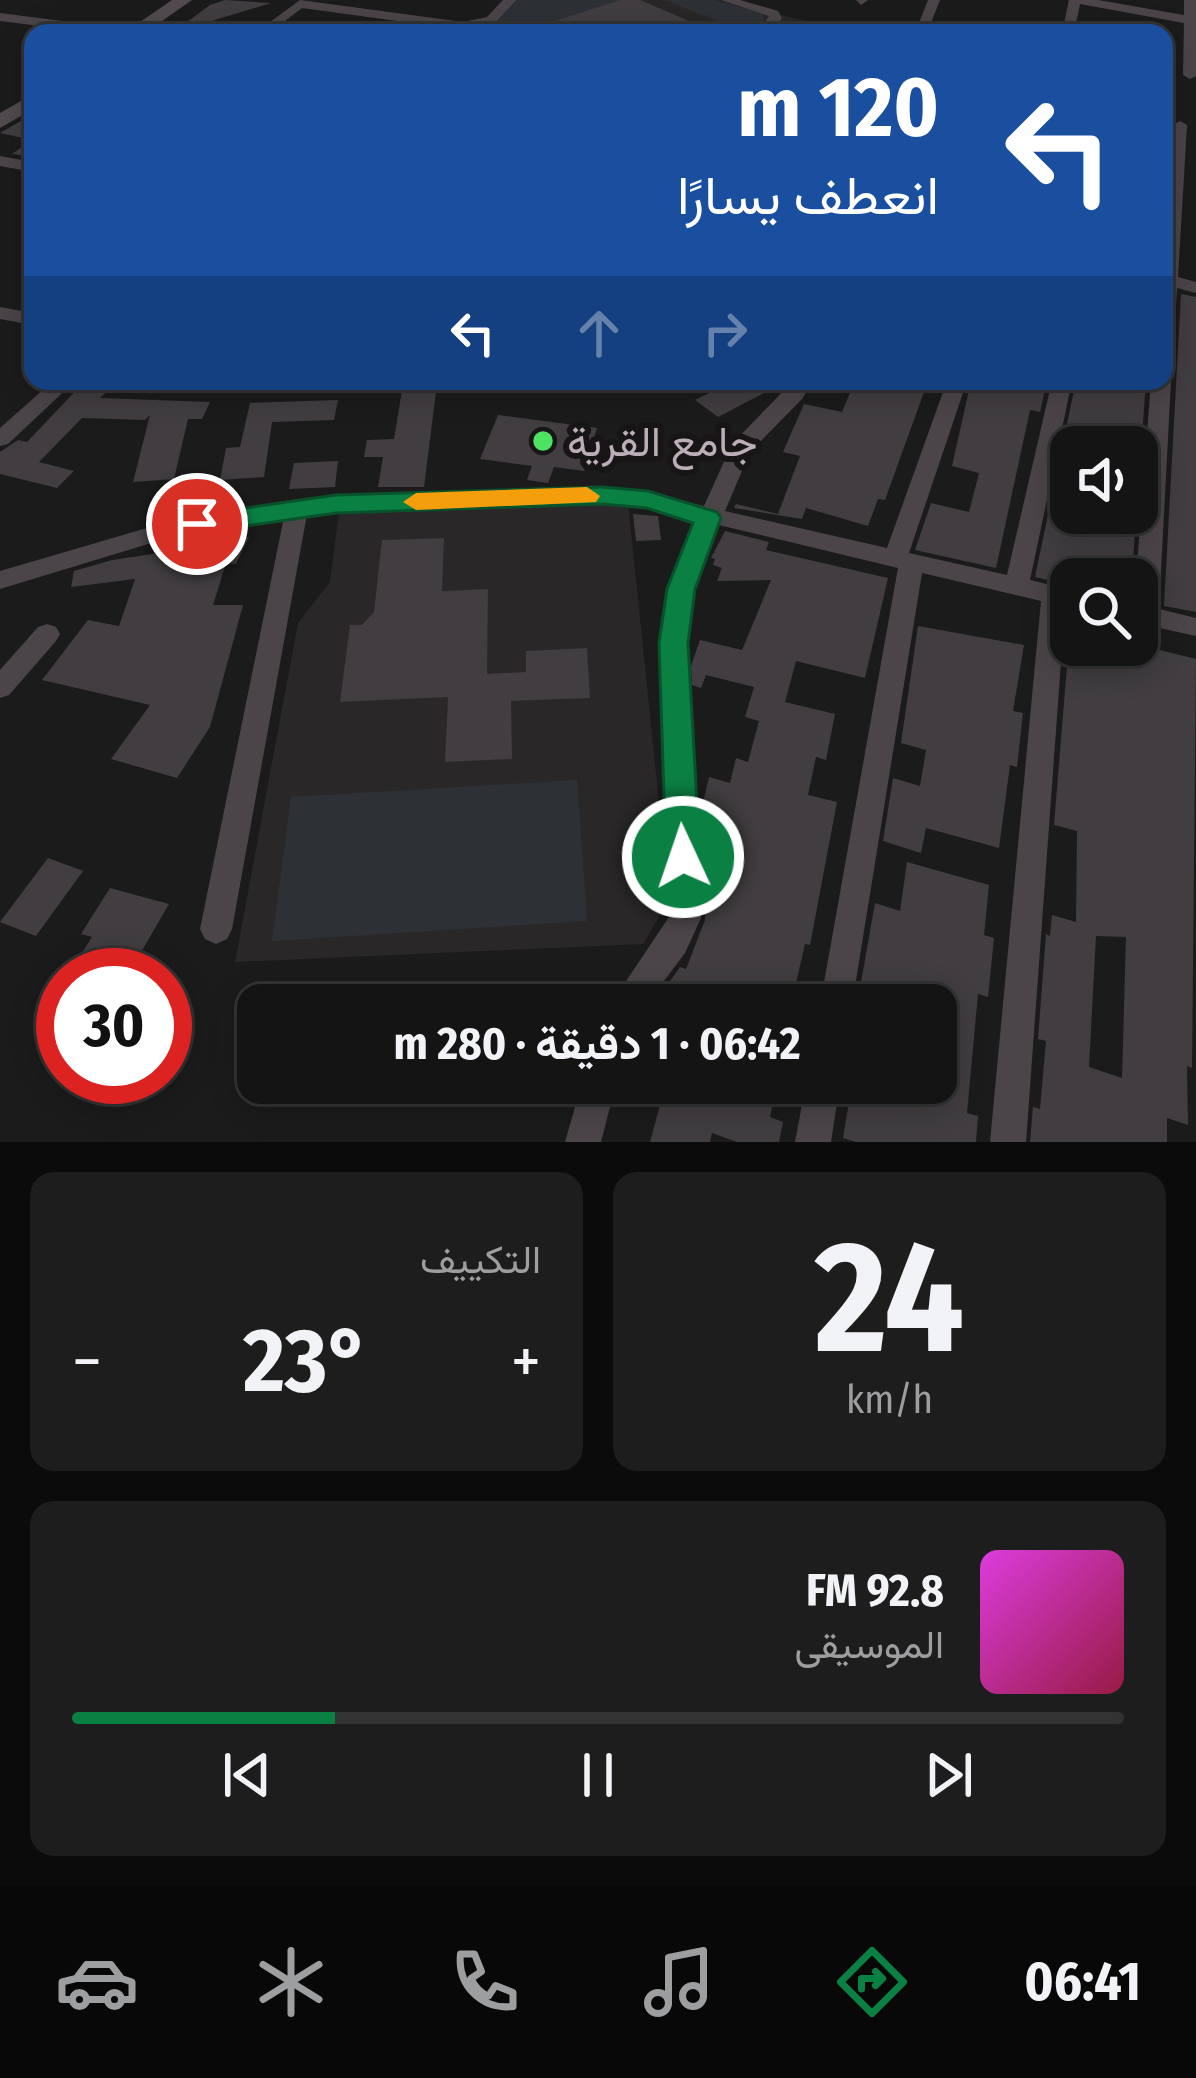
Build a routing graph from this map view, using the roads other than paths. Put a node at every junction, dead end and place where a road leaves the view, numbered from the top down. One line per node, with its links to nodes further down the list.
1 (184, 0): 11 (street)
2 (270, 0): 7 (street)
3 (510, 0): 14 (street)
4 (727, 0): 15 (street)
5 (1076, 0): 9 (street)
6 (1190, 0): 9 (street)
7 (303, 2): 12 (street); 13 (street)
8 (0, 16): 10 (street)
9 (1193, 20): 16 (street)
10 (61, 24)
11 (144, 24)
12 (273, 24)
13 (450, 24)
14 (472, 24)
15 (771, 24)
16 (1188, 74)
17 (1180, 125): 18 (street)
18 (1173, 202)
19 (54, 390): 24 (street)
20 (798, 390): 26 (street)
21 (954, 390): 28 (street)
22 (1060, 390): 30 (street)
23 (1160, 390): 27 (street)
24 (0, 439)
25 (296, 507): 26 (street); 29 (street); 37 (street)
26 (708, 518): 28 (street); 38 (street)
27 (1146, 558)
28 (902, 563): 30 (street); 39 (street)
29 (0, 580)
30 (1016, 587): 31 (street)
31 (1050, 595)
32 (1158, 619): 33 (street)
33 (1196, 627)
34 (47, 634): 36 (street)
35 (1056, 666): 44 (street)
36 (0, 688)
37 (216, 929)
38 (642, 984)
39 (839, 984)
40 (593, 1104): 42 (street)
41 (819, 1104): 43 (street)
42 (583, 1142)
43 (813, 1142)
44 (1008, 1142)

